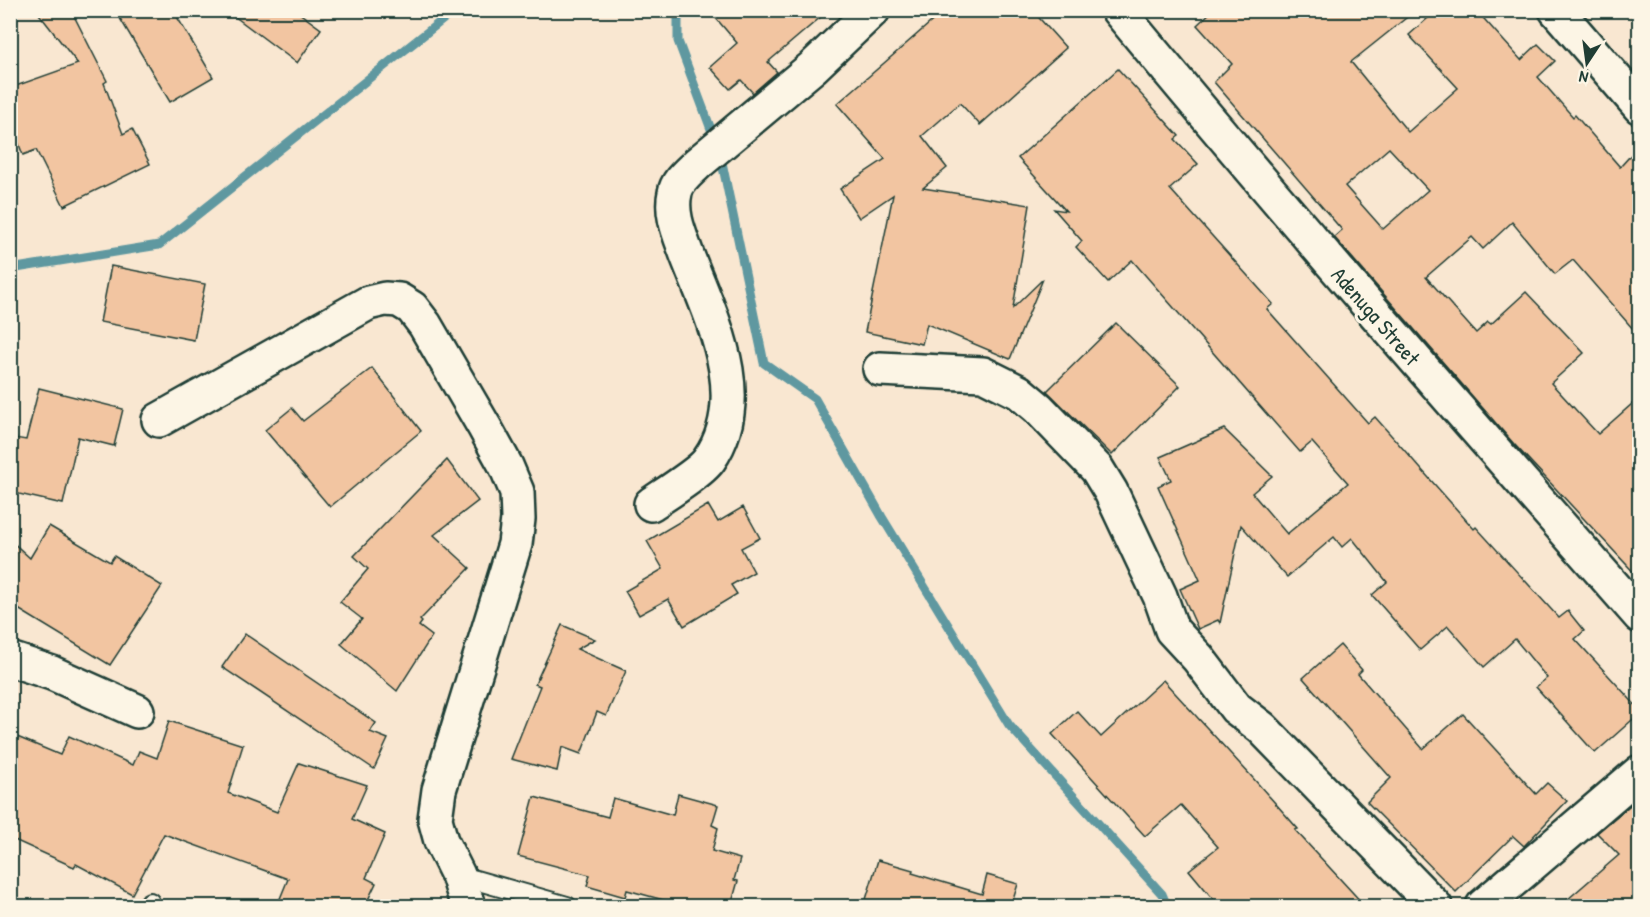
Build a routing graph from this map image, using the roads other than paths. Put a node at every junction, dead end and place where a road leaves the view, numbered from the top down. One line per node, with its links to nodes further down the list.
1 (873, 10): 7 (street)
2 (1118, 10): 8 (street, Adenuga Street)
3 (1556, 10): 4 (street)
4 (1640, 107)
5 (880, 369): 15 (street)
6 (159, 420): 12 (street)
7 (651, 504)
8 (1640, 616)
9 (10, 659): 10 (street)
10 (137, 711)
11 (1640, 772): 16 (street)
12 (458, 875): 13 (street); 14 (lane)
13 (468, 906)
14 (567, 906)
15 (1435, 906)
16 (1483, 906)

